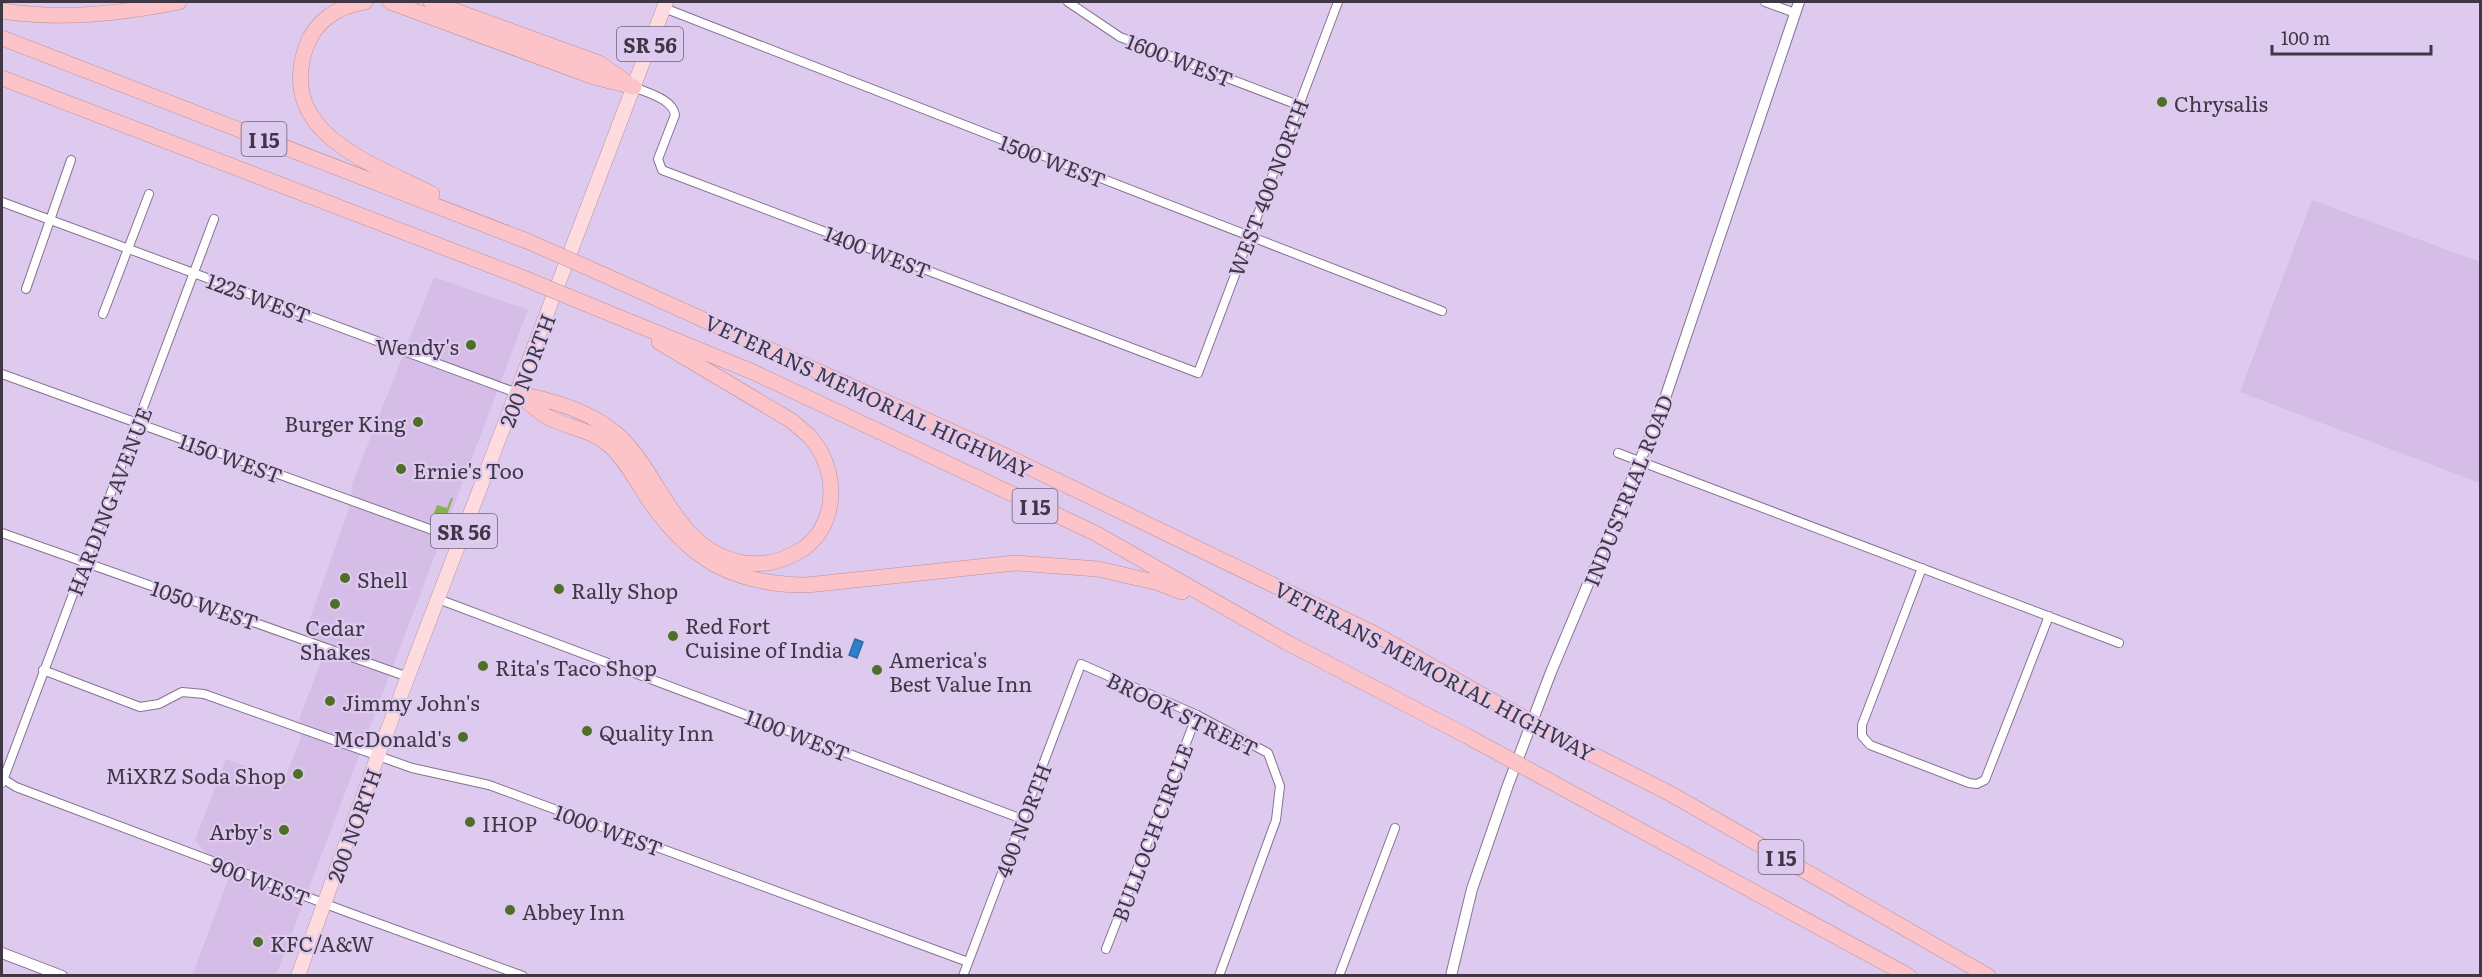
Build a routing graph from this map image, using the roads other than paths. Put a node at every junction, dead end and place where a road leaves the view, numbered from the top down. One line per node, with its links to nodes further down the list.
1 (179, 2): 10 (highway)
2 (365, 2): 21 (highway)
3 (390, 2): 14 (highway)
4 (430, 2): 14 (highway)
5 (1068, 2): 15 (street, 1600 WEST)
6 (1338, 2): 15 (street, WEST 400 NORTH)
7 (1765, 2): 11 (street)
8 (1799, 2): 11 (street, INDUSTRIAL ROAD)
9 (665, 5): 14 (main road, 200 NORTH / SR 56); 22 (street, 1500 WEST)
10 (2, 11)
11 (1795, 13): 34 (street, INDUSTRIAL ROAD)
12 (2, 38): 21 (highway, VETERANS MEMORIAL HIGHWAY / I 15)
13 (2, 78): 28 (highway, VETERANS MEMORIAL HIGHWAY / I 15, bridge)
14 (634, 87): 29 (street, 1400 WEST); 31 (main road, 200 NORTH / SR 56)
15 (1298, 105): 22 (street, WEST 400 NORTH)
16 (71, 160): 20 (street)
17 (149, 194): 23 (street)
18 (2, 202): 20 (street, 1225 WEST)
19 (214, 219): 24 (street, HARDING AVENUE)
20 (50, 220): 23 (street, 1225 WEST); 25 (street)
21 (496, 228): 63 (highway, VETERANS MEMORIAL HIGHWAY / I 15, bridge)
22 (1248, 236): 26 (street, 1500 WEST); 29 (street, WEST 400 NORTH)
23 (128, 249): 24 (street, 1225 WEST); 27 (street)
24 (194, 273): 31 (street, 1225 WEST); 32 (street, HARDING AVENUE)
25 (26, 289)
26 (1442, 311)
27 (103, 314)
28 (620, 318): 31 (highway); 41 (highway, VETERANS MEMORIAL HIGHWAY / I 15)
29 (1198, 373)
30 (2, 374): 32 (street, 1150 WEST)
31 (517, 393): 36 (main road, 200 NORTH / SR 56); 41 (highway)
32 (138, 423): 36 (street, 1150 WEST); 37 (street, HARDING AVENUE)
33 (1618, 453): 34 (street)
34 (1641, 462): 38 (street); 61 (street, INDUSTRIAL ROAD)
35 (2, 533): 37 (street, 1050 WEST)
36 (460, 540): 39 (main road, 200 NORTH / SR 56)
37 (84, 562): 44 (street, HARDING AVENUE); 45 (street, 1050 WEST)
38 (1922, 568): 40 (street); 40 (street)
39 (438, 600): 45 (main road, 200 NORTH / SR 56); 49 (street, 1100 WEST)
40 (2049, 616): 42 (street)
41 (1286, 642): 62 (highway, VETERANS MEMORIAL HIGHWAY / I 15, bridge)
42 (2119, 643)
43 (1081, 664): 46 (street, BROOK STREET); 49 (street, 400 NORTH)
44 (43, 670): 47 (street, 1000 WEST); 48 (street, HARDING AVENUE)
45 (408, 677): 47 (main road, 200 NORTH / SR 56)
46 (1197, 715): 52 (street, BULLOCH CIRCLE); 59 (street, BROOK STREET)
47 (378, 755): 51 (main road, 200 NORTH / SR 56); 54 (street, 1000 WEST)
48 (2, 780): 51 (street, 900 WEST)
49 (1022, 819): 54 (street, 400 NORTH)
50 (1395, 828): 60 (street)
51 (324, 904): 56 (main road, 200 NORTH / SR 56); 57 (street, 900 WEST)
52 (1106, 949)
53 (2, 953): 55 (street)
54 (968, 962): 58 (street, 400 NORTH)
55 (62, 975)
56 (298, 975)
57 (524, 975)
58 (963, 975)
59 (1219, 975)
60 (1339, 975)
61 (1451, 975)
62 (1909, 975)
63 (1988, 975)

